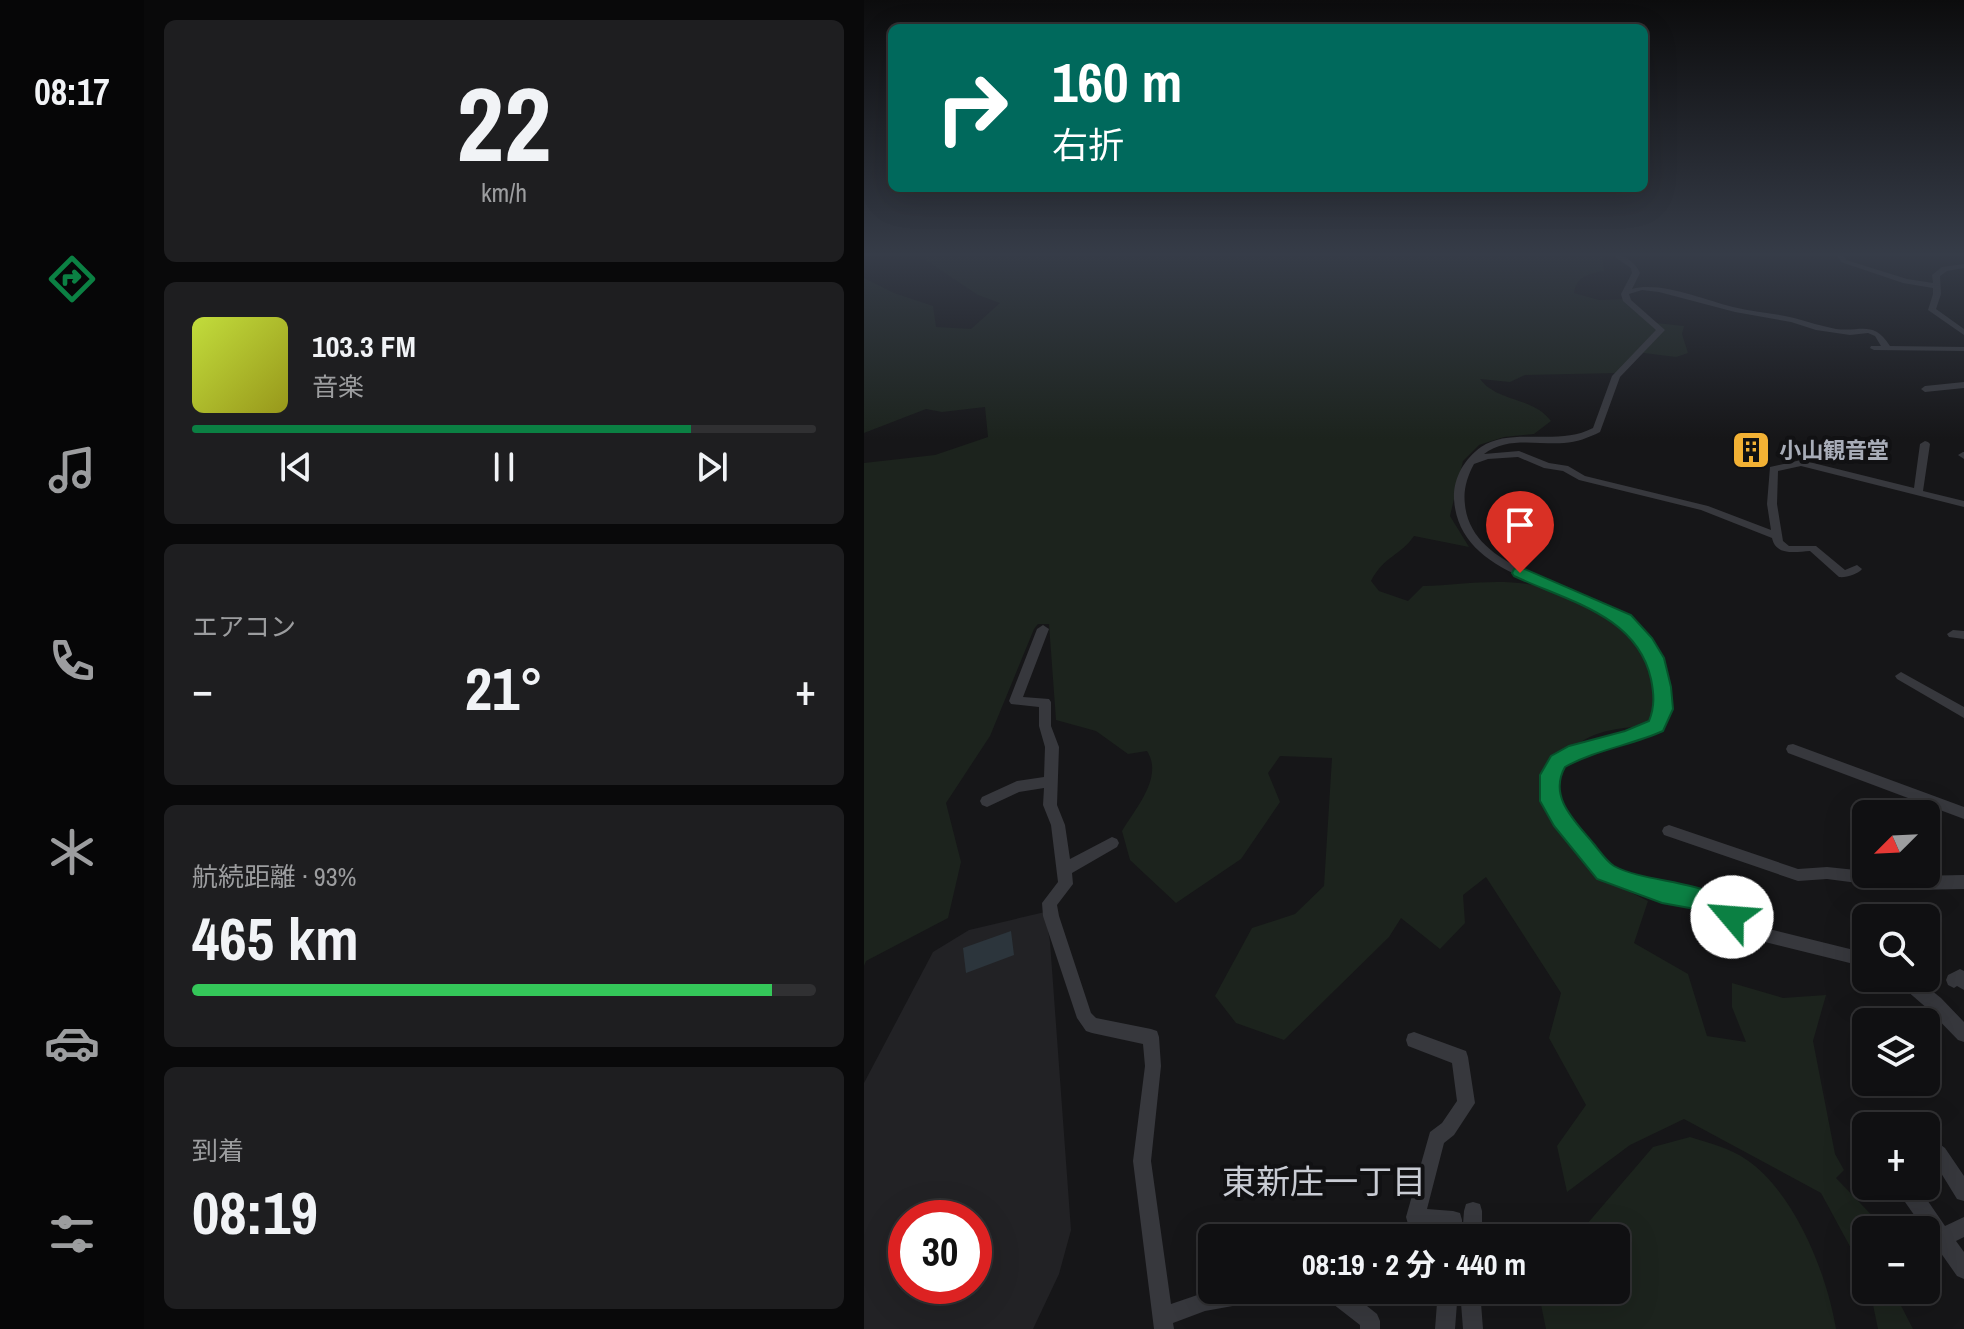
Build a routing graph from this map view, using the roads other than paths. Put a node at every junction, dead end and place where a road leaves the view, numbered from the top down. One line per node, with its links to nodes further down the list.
1 (1643, 315): 11 (street)
2 (1764, 315): 6 (street)
3 (1939, 315): 4 (street)
4 (1964, 333)
5 (1874, 348): 6 (street)
6 (1887, 348): 7 (street)
7 (1964, 349)
8 (1964, 385): 9 (street)
9 (1925, 389)
10 (1925, 444): 12 (street)
11 (1470, 462): 14 (street); 27 (street)
12 (1918, 492): 13 (street); 14 (street)
13 (1964, 504)
14 (1774, 535): 15 (street)
15 (1857, 569)
16 (1043, 629): 20 (street)
17 (1901, 676): 18 (street)
18 (1964, 713)
19 (1793, 749): 22 (street)
20 (1051, 781): 21 (street); 25 (street)
21 (987, 801)
22 (1963, 808)
23 (1669, 831): 26 (street)
24 (1112, 843): 25 (street)
25 (1063, 870): 44 (street)
26 (1964, 882)
27 (1852, 957)
28 (1921, 992): 29 (street)
29 (1964, 1034)
30 (1414, 1040): 35 (street)
31 (1940, 1156): 32 (street)
32 (1964, 1192)
33 (1915, 1200): 38 (street)
34 (1473, 1211): 36 (street)
35 (1453, 1224)
36 (1473, 1224)
37 (1964, 1226): 38 (street)
38 (1942, 1239): 39 (street)
39 (1964, 1269)
40 (1200, 1304): 44 (street)
41 (1351, 1304): 45 (street)
42 (1447, 1304): 46 (street)
43 (1471, 1304): 47 (street)
44 (1162, 1325)
45 (1370, 1329)
46 (1445, 1329)
47 (1473, 1329)

